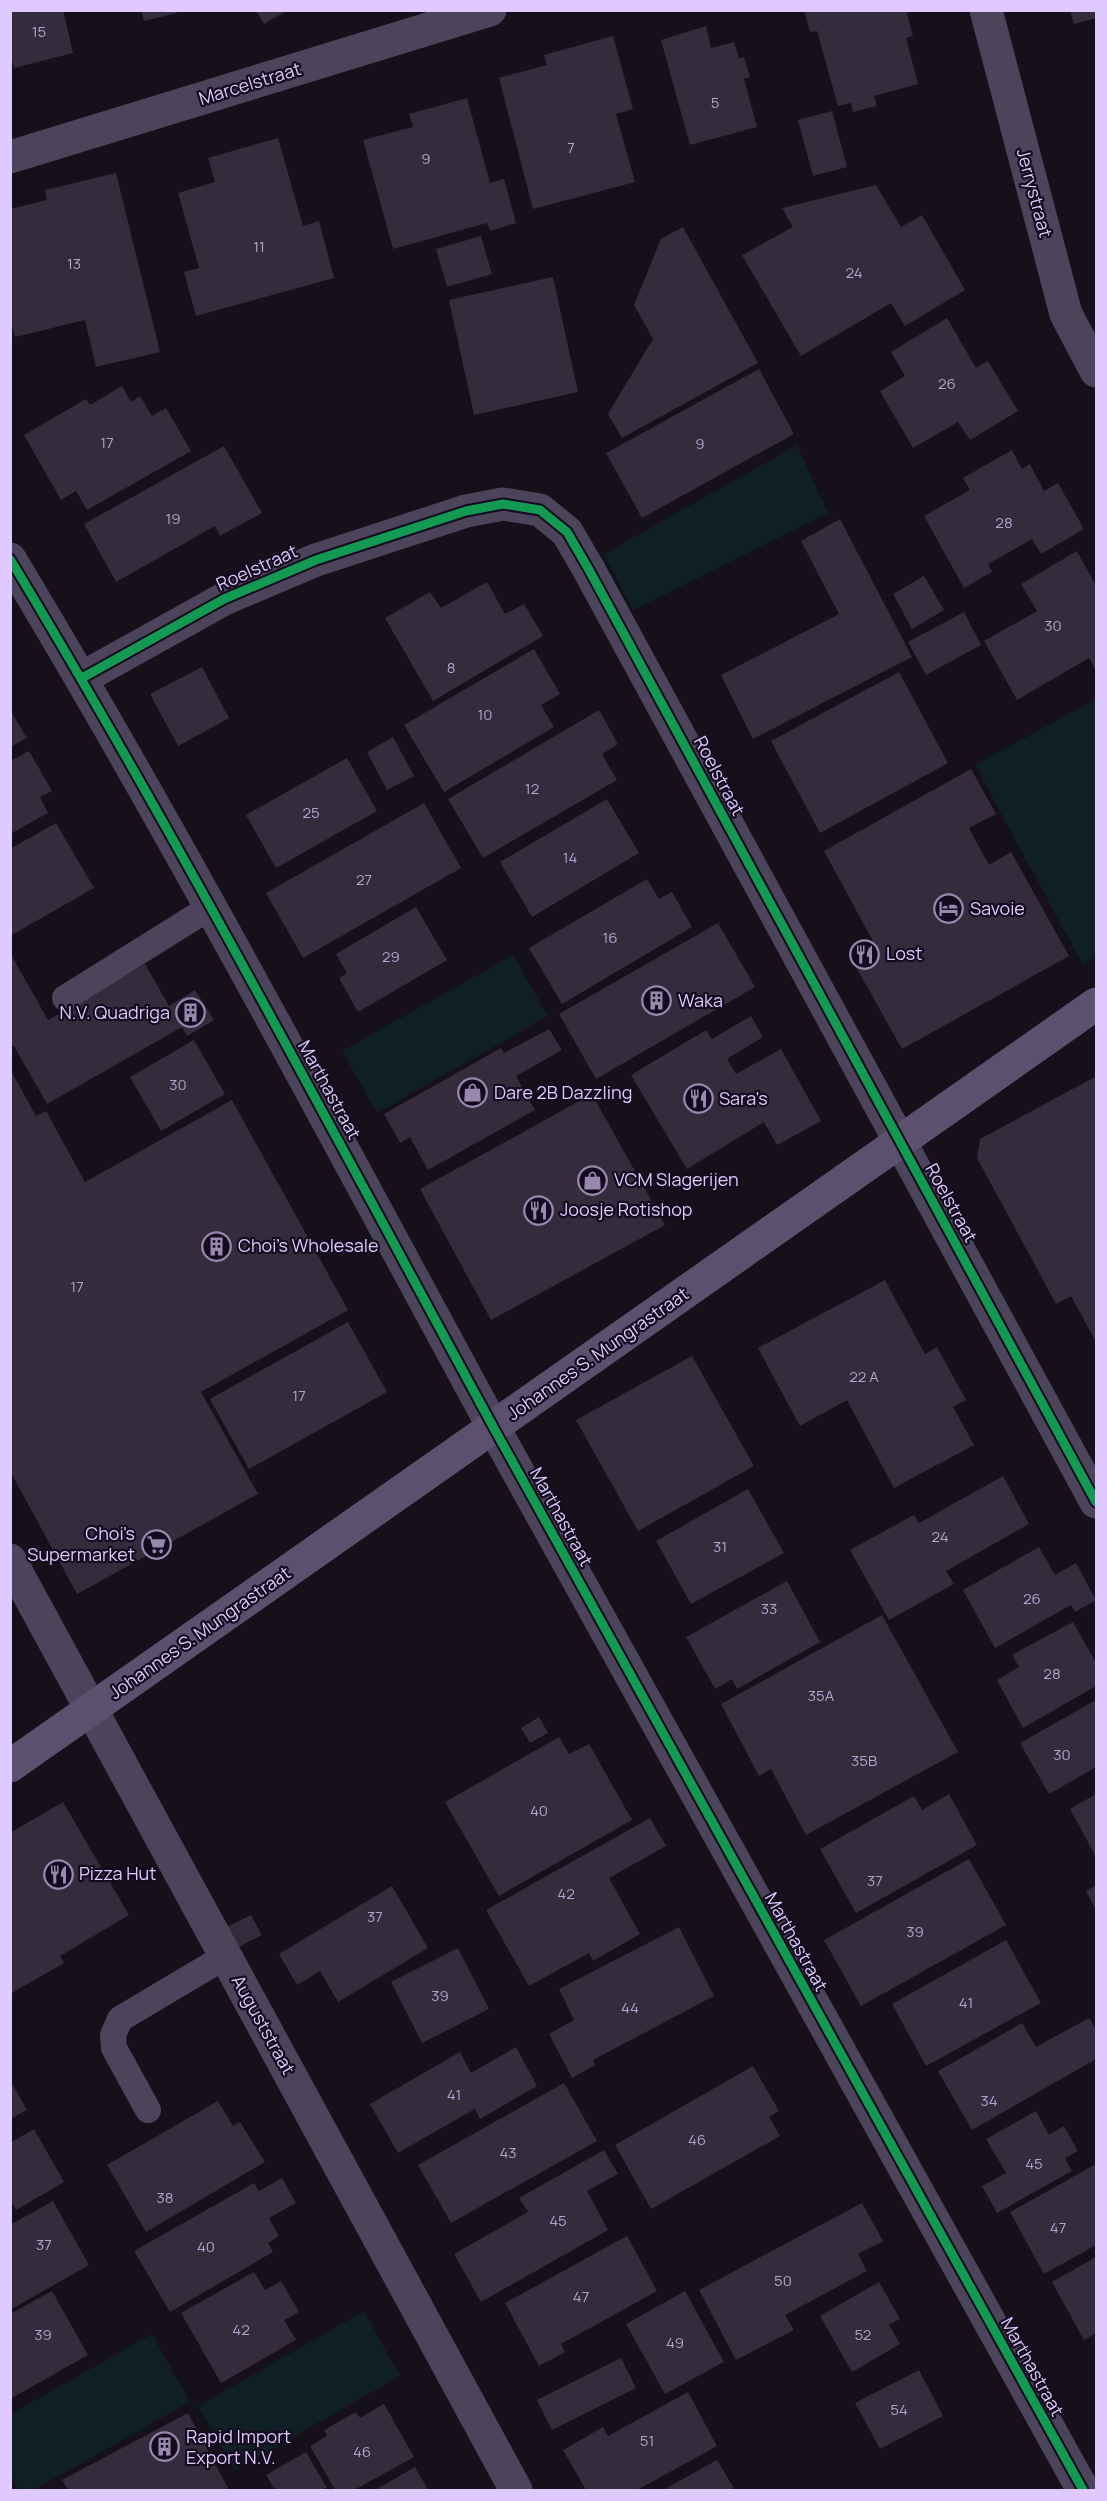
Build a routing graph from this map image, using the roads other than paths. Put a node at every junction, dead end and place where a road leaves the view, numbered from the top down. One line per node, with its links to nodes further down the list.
1 (490, 10): 3 (street, Marcelstraat)
2 (986, 10): 4 (street, Jerrystraat)
3 (10, 157)
4 (1096, 371)
5 (10, 559): 6 (street, Marthastraat)
6 (82, 678): 7 (street, Marthastraat); 10 (street, Roelstraat)
7 (209, 908): 8 (lane); 11 (street, Marthastraat)
8 (65, 998)
9 (1096, 1004): 10 (street, Johannes S. Mungrastraat)
10 (899, 1141): 11 (street, Johannes S. Mungrastraat); 12 (street, Roelstraat)
11 (494, 1428): 14 (street, Johannes S. Mungrastraat); 19 (street, Marthastraat)
12 (1096, 1502)
13 (10, 1560): 14 (street, Auguststraat)
14 (92, 1710): 15 (street, Johannes S. Mungrastraat); 16 (street, Auguststraat)
15 (10, 1766)
16 (226, 1956): 17 (lane); 18 (street, Auguststraat)
17 (148, 2110)
18 (516, 2490)
19 (1083, 2490)

